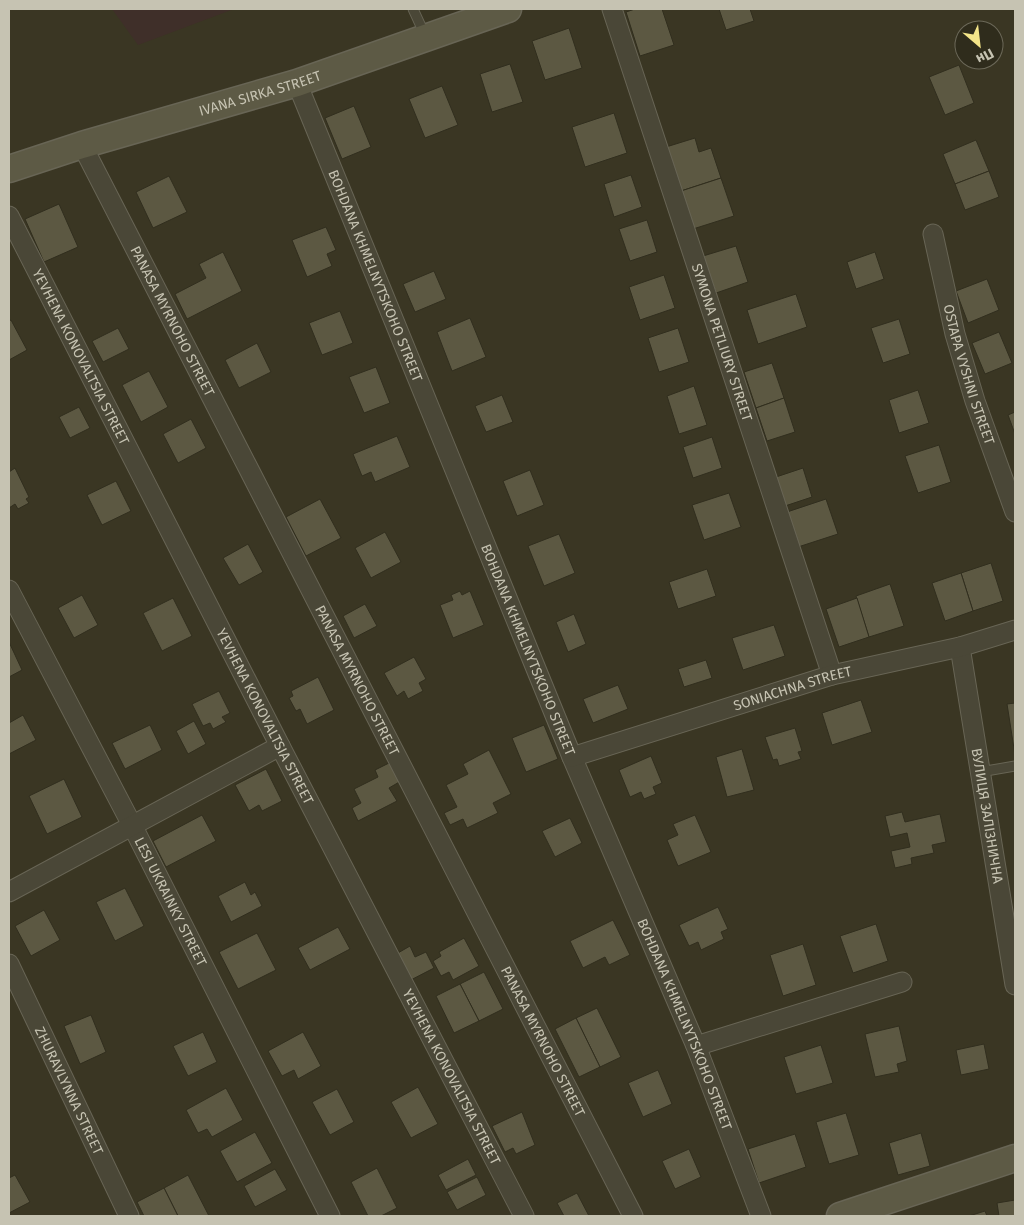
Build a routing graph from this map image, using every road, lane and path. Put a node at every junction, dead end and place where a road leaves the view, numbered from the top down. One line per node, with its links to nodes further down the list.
1 (414, 9): 4 (lane)
2 (508, 9): 4 (street, IVANA SIRKA STREET)
3 (612, 9): 14 (street, SYMONA PETLIURY STREET)
4 (426, 38): 5 (street, IVANA SIRKA STREET)
5 (297, 83): 6 (street, IVANA SIRKA STREET); 16 (street, BOHDANA KHMELNYTSKOHO STREET)
6 (82, 145): 7 (street, IVANA SIRKA STREET); 29 (street, PANASA MYRNOHO STREET)
7 (9, 169)
8 (9, 216): 15 (street, YEVHENA KONOVALTSIA STREET)
9 (932, 234): 10 (street, OSTAPA VYSHNI STREET)
10 (1015, 512)
11 (9, 590): 19 (street, LESI UKRAINKY STREET)
12 (1015, 630): 13 (street, SONIACHNA STREET)
13 (960, 647): 14 (street, SONIACHNA STREET); 18 (street, ВУЛИЦЯ ЗАЛІЗНИЧНА)
14 (832, 675): 16 (street, SONIACHNA STREET)
15 (280, 746): 19 (street); 28 (street, YEVHENA KONOVALTSIA STREET)
16 (572, 757): 24 (street, BOHDANA KHMELNYTSKOHO STREET)
17 (1015, 766): 18 (lane)
18 (980, 772): 23 (street, ВУЛИЦЯ ЗАЛІЗНИЧНА)
19 (134, 827): 20 (street); 27 (street, LESI UKRAINKY STREET)
20 (9, 892)
21 (9, 964): 26 (street, ZHURAVLYNNA STREET)
22 (902, 982): 24 (street)
23 (1015, 985)
24 (696, 1046): 30 (street, BOHDANA KHMELNYTSKOHO STREET)
25 (1015, 1158): 31 (street)
26 (129, 1216)
27 (330, 1216)
28 (524, 1216)
29 (633, 1216)
30 (761, 1216)
31 (840, 1216)

